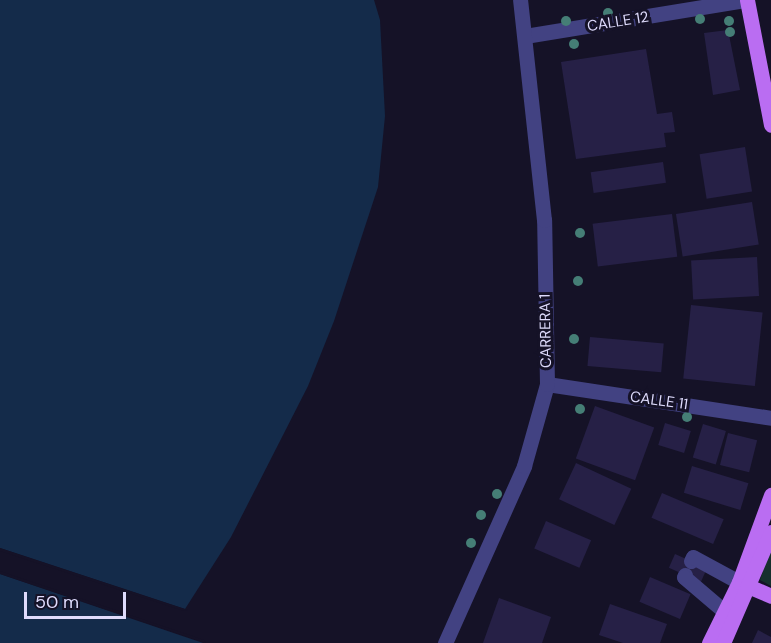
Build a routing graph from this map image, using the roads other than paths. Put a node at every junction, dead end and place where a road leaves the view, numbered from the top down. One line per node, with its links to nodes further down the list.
1 (520, 0): 3 (street, CARRERA 1)
2 (746, 0): 3 (street, CALLE 12); 4 (main road)
3 (525, 36): 5 (street, CARRERA 1)
4 (771, 125)
5 (547, 384): 6 (street, CALLE 11); 12 (street, CARRERA 1)
6 (771, 418)
7 (771, 495): 9 (main road)
8 (771, 532): 9 (main road)
9 (744, 584): 10 (main road); 11 (main road); 11 (street); 14 (main road)
10 (771, 596)
11 (724, 611): 13 (main road)
12 (445, 643)
13 (709, 643)
14 (723, 643)

